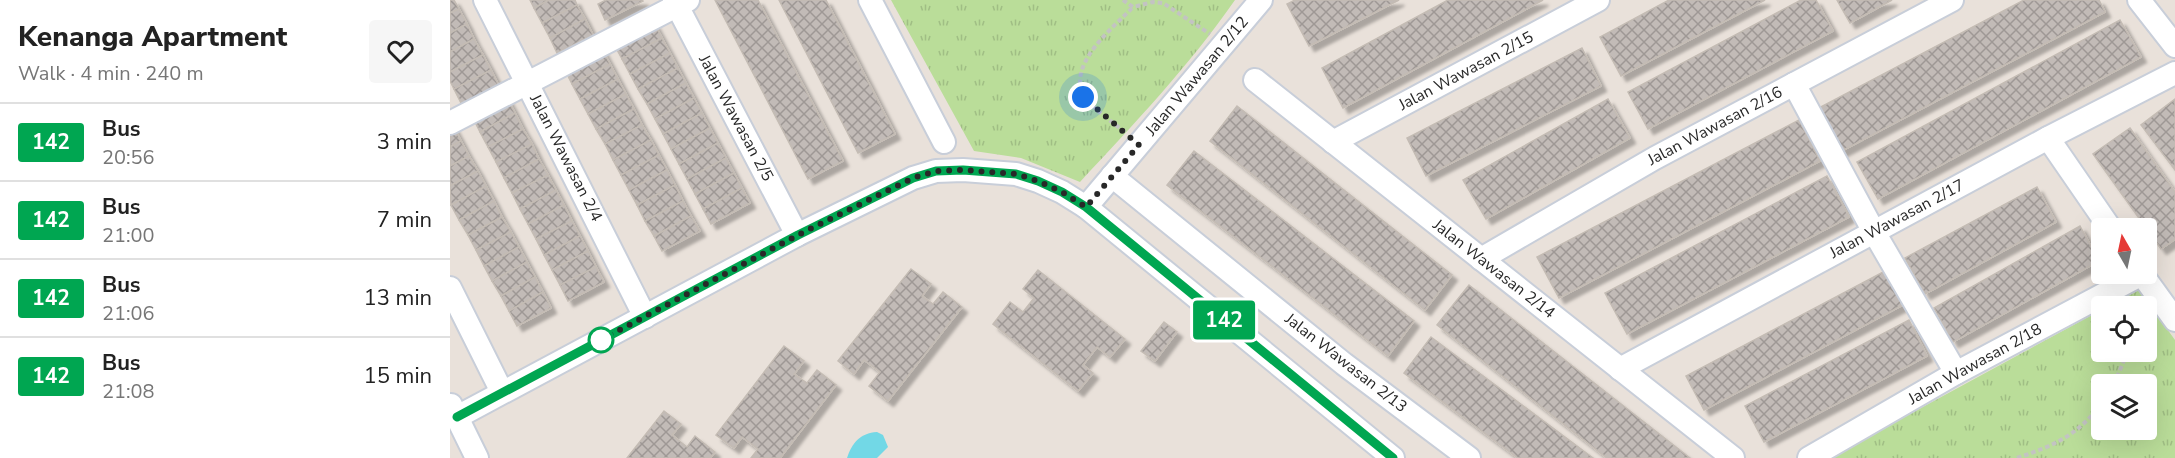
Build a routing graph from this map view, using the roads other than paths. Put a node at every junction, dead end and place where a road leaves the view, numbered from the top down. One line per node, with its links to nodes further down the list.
1 (485, 0): 11 (street, Jalan Wawasan 2/4)
2 (870, 0): 15 (street)
3 (1261, 0): 17 (street, Jalan Wawasan 2/12)
4 (1598, 0): 16 (street, Jalan Wawasan 2/15)
5 (1952, 0): 12 (street, Jalan Wawasan 2/16)
6 (2139, 0): 8 (street)
7 (680, 2): 11 (street); 21 (street, Jalan Wawasan 2/5)
8 (2175, 46)
9 (2175, 73): 14 (street, Jalan Wawasan 2/17)
10 (1255, 80): 16 (street, Jalan Wawasan 2/14)
11 (528, 83): 13 (street); 26 (street, Jalan Wawasan 2/4)
12 (1794, 84): 20 (street); 22 (street, Jalan Wawasan 2/16)
13 (450, 123)
14 (2048, 138): 19 (street); 20 (street, Jalan Wawasan 2/17)
15 (944, 142)
16 (1333, 142): 22 (street, Jalan Wawasan 2/14)
17 (1112, 176): 18 (street, Jalan Wawasan 2/12); 34 (street, Jalan Wawasan 2/13)
18 (1086, 207): 21 (street); 33 (street)
19 (2103, 218)
20 (1874, 232): 28 (street, Jalan Wawasan 2/17); 29 (street)
21 (798, 235): 26 (street)
22 (1481, 259): 28 (street, Jalan Wawasan 2/14)
23 (2123, 284): 29 (street, Jalan Wawasan 2/18)
24 (2149, 284): 27 (street)
25 (450, 288): 30 (street)
26 (645, 317): 30 (street)
27 (2175, 320)
28 (1620, 369): 35 (street, Jalan Wawasan 2/14)
29 (1956, 373): 36 (street, Jalan Wawasan 2/18)
30 (502, 392): 31 (street)
31 (453, 410): 32 (street)
32 (477, 458)
33 (1393, 458)
34 (1469, 458)
35 (1732, 458)
36 (1809, 458)

